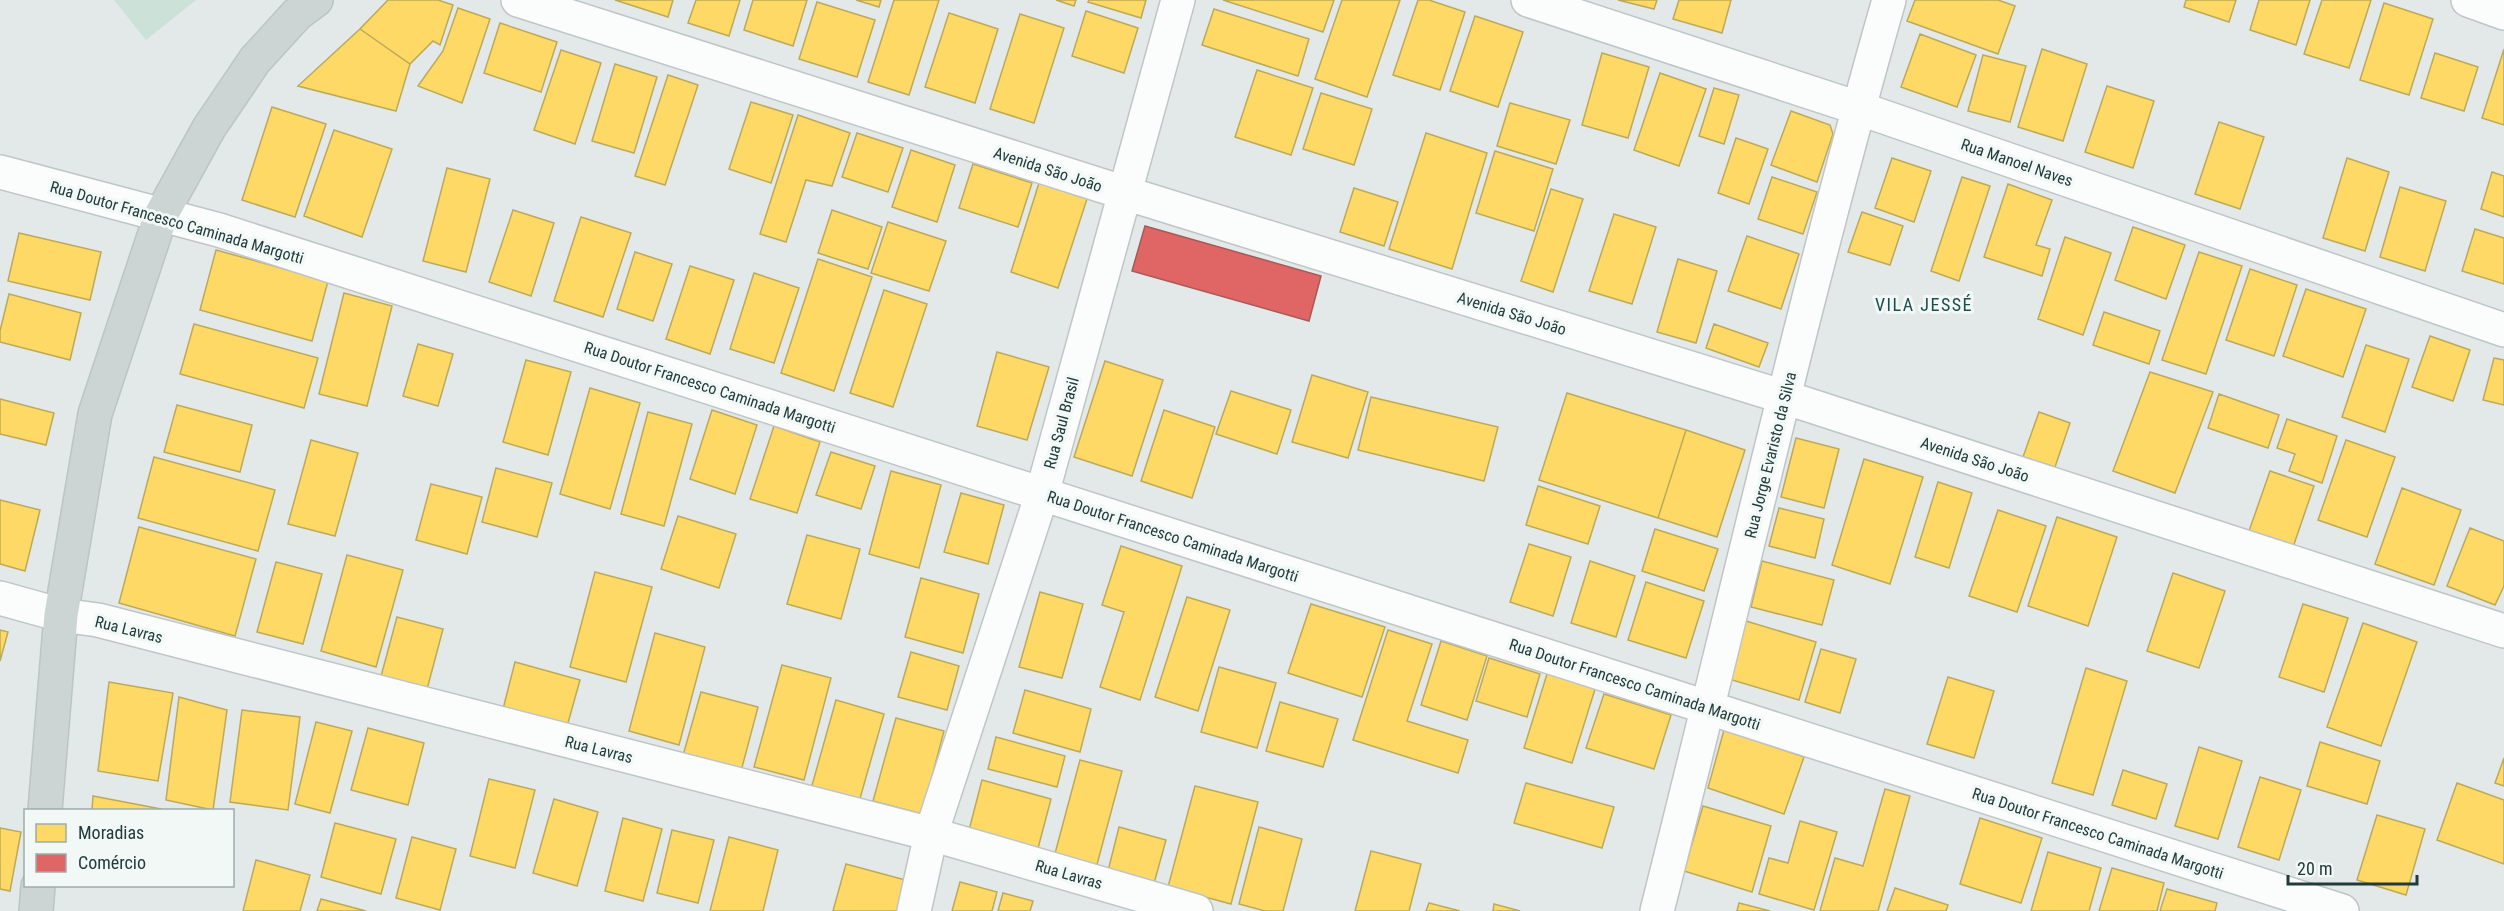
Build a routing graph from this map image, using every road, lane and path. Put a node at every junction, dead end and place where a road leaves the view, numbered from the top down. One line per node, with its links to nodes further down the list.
1 (316, 0): 9 (main road)
2 (518, 0): 8 (street, Avenida São João)
3 (1178, 0): 8 (street, Rua Saul Brasil)
4 (1528, 0): 6 (street, Rua Manoel Naves)
5 (1889, 0): 6 (street, Rua Jorge Evaristo da Silva)
6 (1858, 108): 10 (street, Rua Manoel Naves); 11 (street, Rua Jorge Evaristo da Silva)
7 (0, 172): 9 (street, Rua Doutor Francesco Caminada Margotti)
8 (1125, 193): 11 (street, Avenida São João); 12 (street, Rua Saul Brasil)
9 (161, 215): 12 (street, Rua Doutor Francesco Caminada Margotti); 14 (main road)
10 (2504, 330)
11 (1784, 397): 15 (street, Avenida São João); 16 (street, Rua Jorge Evaristo da Silva)
12 (1042, 494): 16 (street, Rua Doutor Francesco Caminada Margotti); 18 (street, Rua Saul Brasil)
13 (0, 598): 14 (street, Rua Lavras)
14 (61, 615): 17 (main road); 18 (street, Rua Lavras)
15 (2504, 631)
16 (1709, 708): 23 (street, Rua Jorge Evaristo da Silva); 24 (street, Rua Doutor Francesco Caminada Margotti)
17 (45, 809)
18 (931, 834): 21 (street, Rua Saul Brasil); 22 (street, Rua Lavras)
19 (38, 887): 20 (main road)
20 (36, 911)
21 (914, 911)
22 (1196, 911)
23 (1657, 911)
24 (2342, 911)

